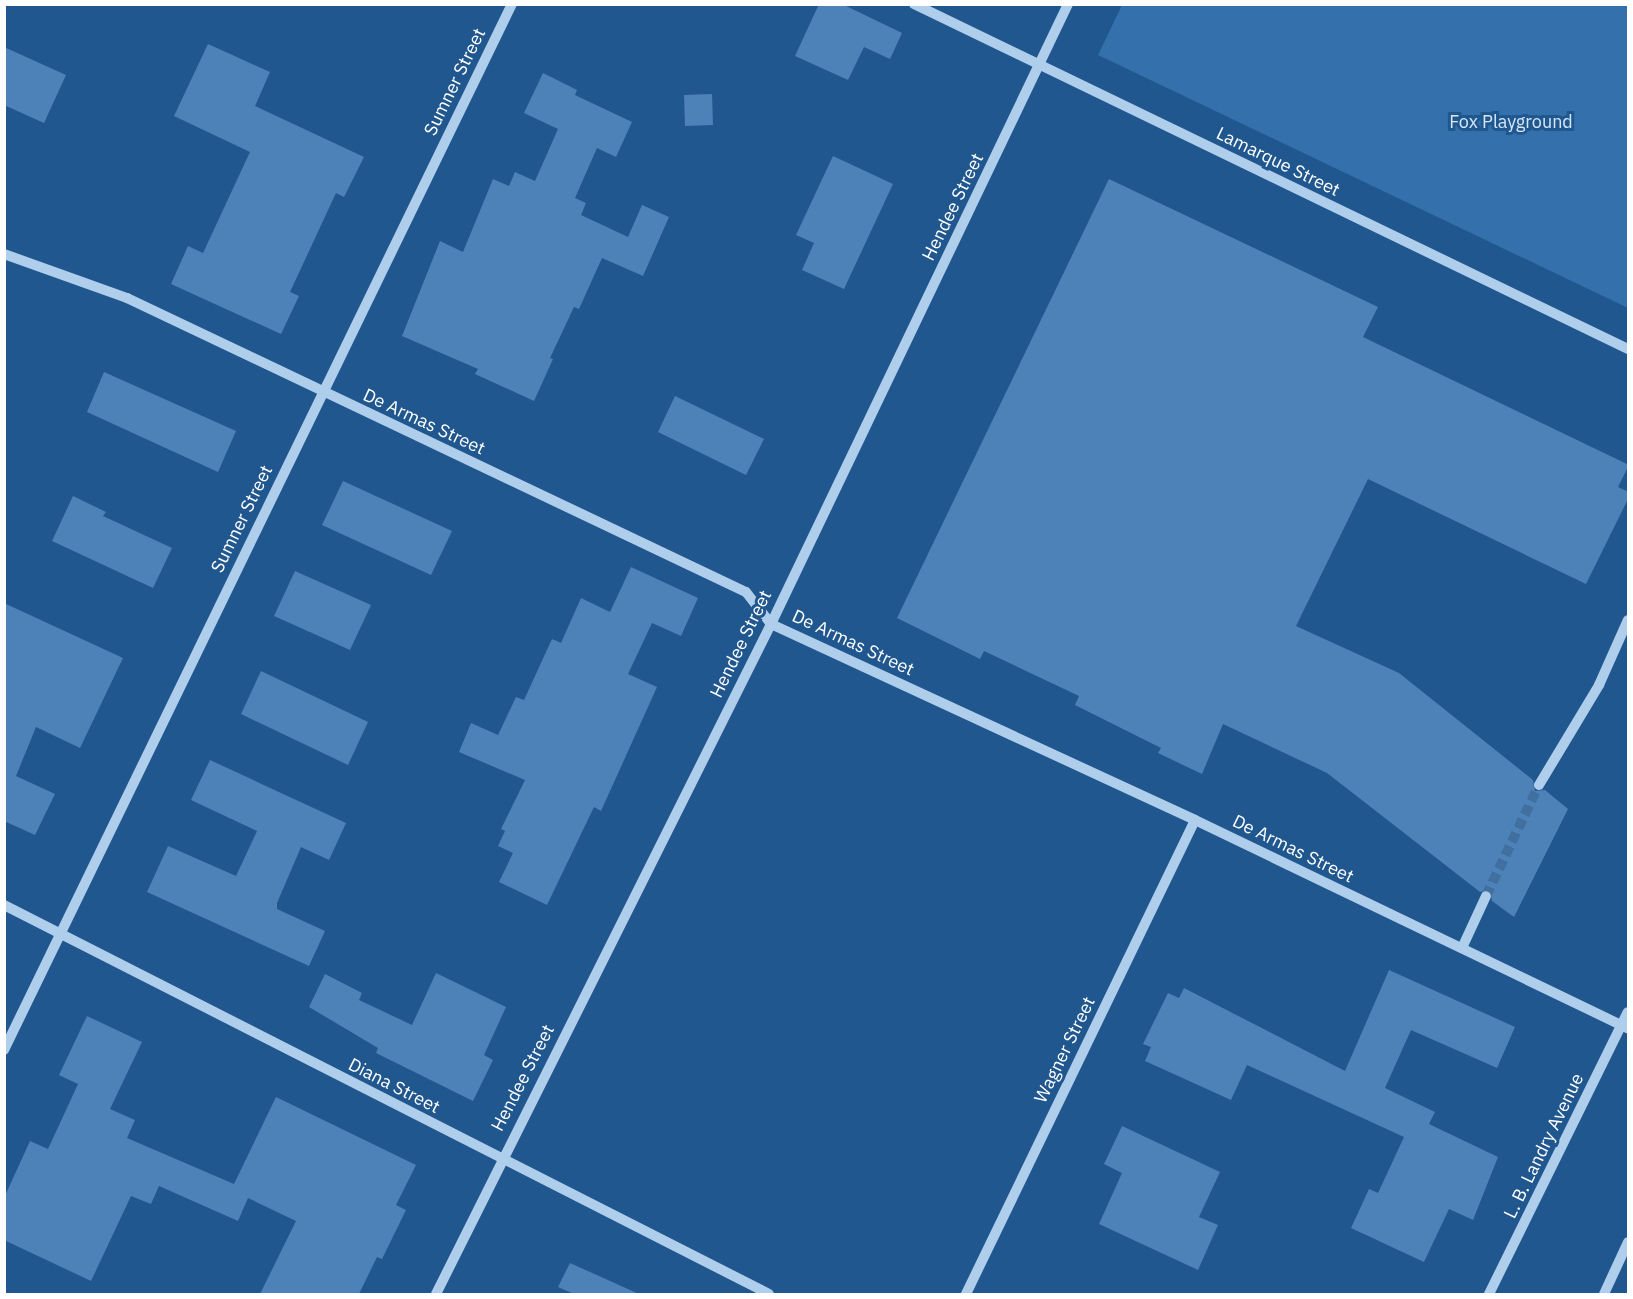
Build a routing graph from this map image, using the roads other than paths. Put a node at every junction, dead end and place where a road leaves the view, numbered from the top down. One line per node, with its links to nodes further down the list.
1 (512, 4): 7 (street, Sumner Street)
2 (914, 4): 4 (street, Lamarque Street)
3 (1068, 4): 4 (street, Hendee Street)
4 (1039, 66): 6 (street, Lamarque Street); 9 (street, Hendee Street)
5 (4, 254): 7 (street, De Armas Street)
6 (1629, 349)
7 (321, 391): 9 (street, De Armas Street); 14 (street, Sumner Street)
8 (1629, 620): 10 (street)
9 (771, 624): 11 (street, De Armas Street); 19 (street, Hendee Street)
10 (1539, 785)
11 (1195, 820): 15 (street, De Armas Street); 23 (street, Wagner Street)
12 (1486, 896): 15 (street)
13 (4, 905): 14 (street, Diana Street)
14 (61, 933): 18 (street, Sumner Street); 19 (street, Diana Street)
15 (1462, 948): 17 (street, De Armas Street)
16 (1629, 1012): 17 (street, L. B. Landry Avenue)
17 (1625, 1027): 24 (street, L. B. Landry Avenue)
18 (4, 1050)
19 (501, 1159): 21 (street, Hendee Street); 22 (street, Diana Street)
20 (1629, 1242): 25 (street)
21 (436, 1294)
22 (769, 1294)
23 (966, 1294)
24 (1489, 1294)
25 (1604, 1294)

